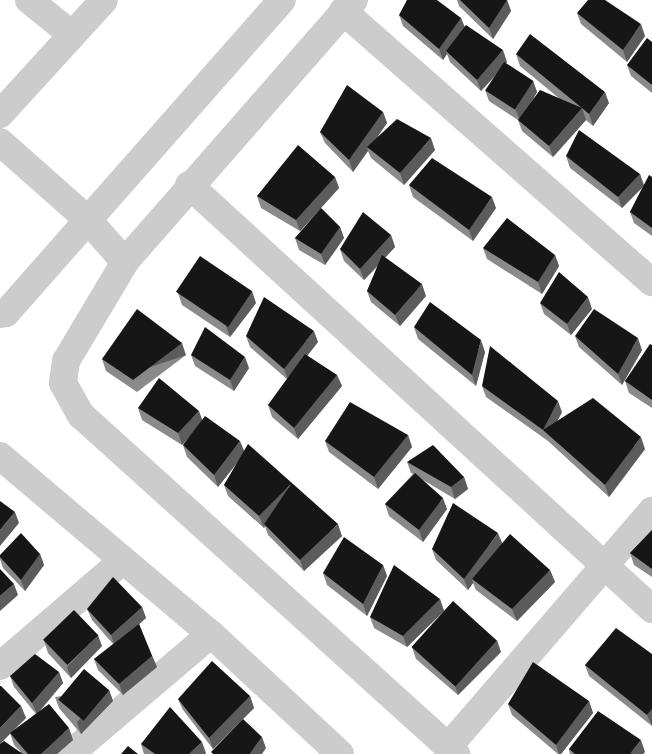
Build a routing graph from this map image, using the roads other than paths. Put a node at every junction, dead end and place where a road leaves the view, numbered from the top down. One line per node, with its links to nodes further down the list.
1 (29, 0): 5 (street)
2 (104, 0): 5 (street)
3 (282, 0): 9 (street)
4 (349, 5): 8 (street); 11 (street)
5 (72, 36): 6 (street)
6 (0, 114)
7 (0, 142): 9 (street)
8 (190, 185): 10 (street); 16 (street)
9 (87, 219): 10 (street); 12 (street)
10 (125, 262): 20 (street)
11 (652, 282)
12 (0, 314)
13 (5, 469): 15 (street)
14 (652, 511): 16 (street)
15 (122, 561): 18 (street); 19 (street)
16 (602, 566): 17 (street); 20 (street)
17 (652, 608)
18 (211, 634): 21 (street); 22 (street)
19 (0, 666)
20 (452, 751)
21 (334, 752)
22 (70, 754)

